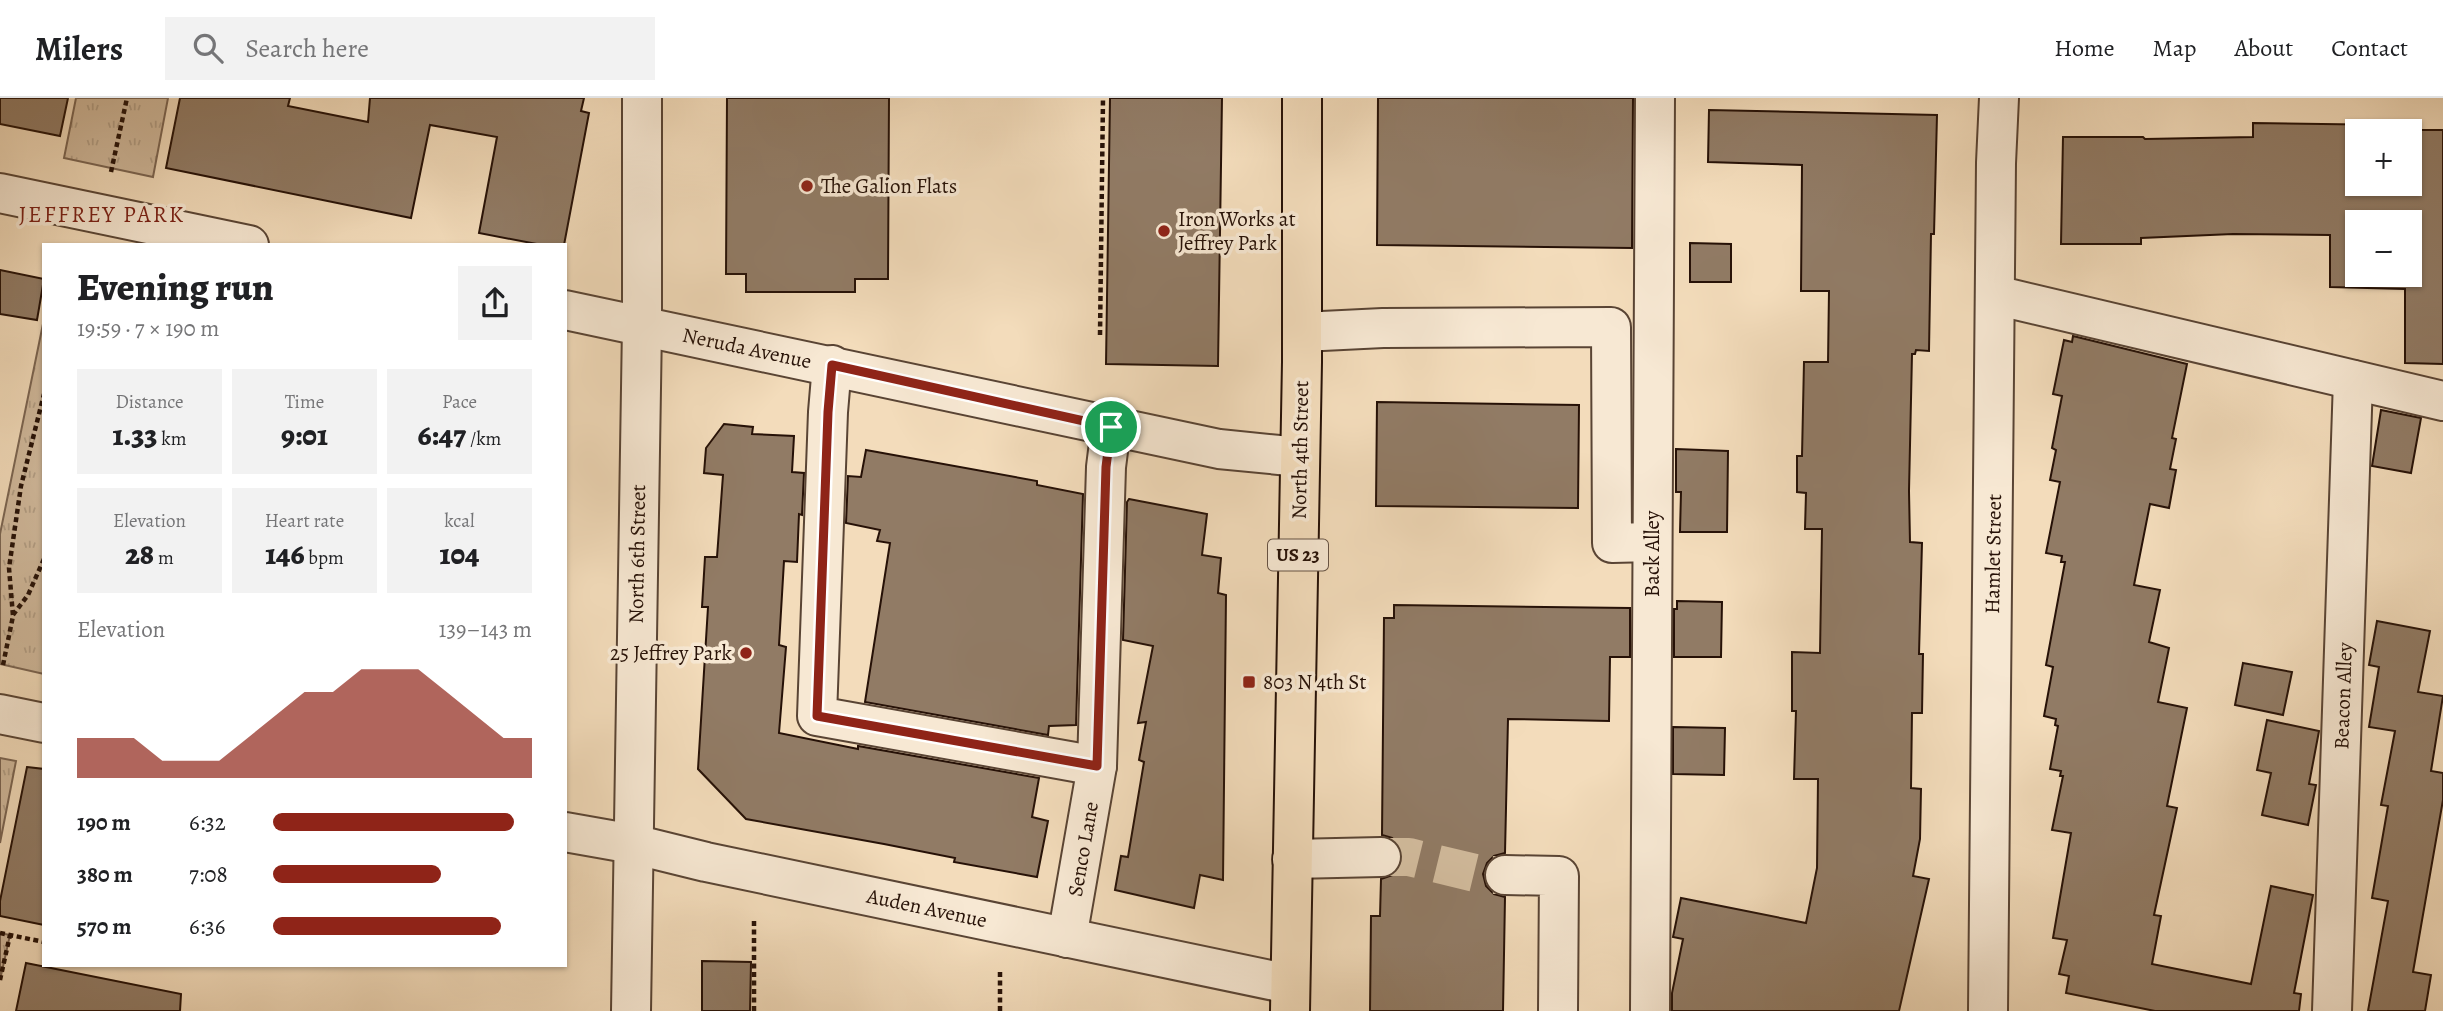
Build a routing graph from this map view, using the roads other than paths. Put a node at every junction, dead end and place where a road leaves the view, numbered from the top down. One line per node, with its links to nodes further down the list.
1 (642, 98): 9 (street, North 6th Street)
2 (1302, 98): 10 (main road, North 4th Street / US 23)
3 (1655, 98): 16 (street, Back Alley)
4 (1999, 98): 7 (street, Hamlet Street)
5 (0, 193): 6 (street)
6 (239, 243)
7 (1995, 295): 12 (street); 30 (street, Hamlet Street)
8 (567, 310): 9 (street, Neruda Avenue)
9 (642, 326): 11 (street, Neruda Avenue); 21 (street, North 6th Street)
10 (1302, 332): 15 (main road, North 4th Street / US 23); 16 (street)
11 (832, 365): 14 (street, Neruda Avenue); 19 (street)
12 (2353, 380): 13 (street); 31 (street, Beacon Alley)
13 (2443, 401)
14 (1111, 427): 15 (street, Neruda Avenue); 19 (street, Senco Lane)
15 (1300, 457): 23 (main road, North 4th Street / US 23)
16 (1652, 542): 29 (street, Back Alley)
17 (0, 714): 18 (street)
18 (42, 723)
19 (1097, 766): 25 (street, Senco Lane)
20 (567, 832): 21 (street, Auden Avenue)
21 (633, 844): 25 (street, Auden Avenue); 27 (street, North 6th Street)
22 (1381, 857): 23 (street)
23 (1292, 859): 26 (main road, North 4th Street / US 23)
24 (1505, 875): 28 (street)
25 (1067, 938): 26 (street, Auden Avenue)
26 (1289, 998)
27 (631, 1011)
28 (1558, 1011)
29 (1650, 1011)
30 (1989, 1011)
31 (2332, 1011)

